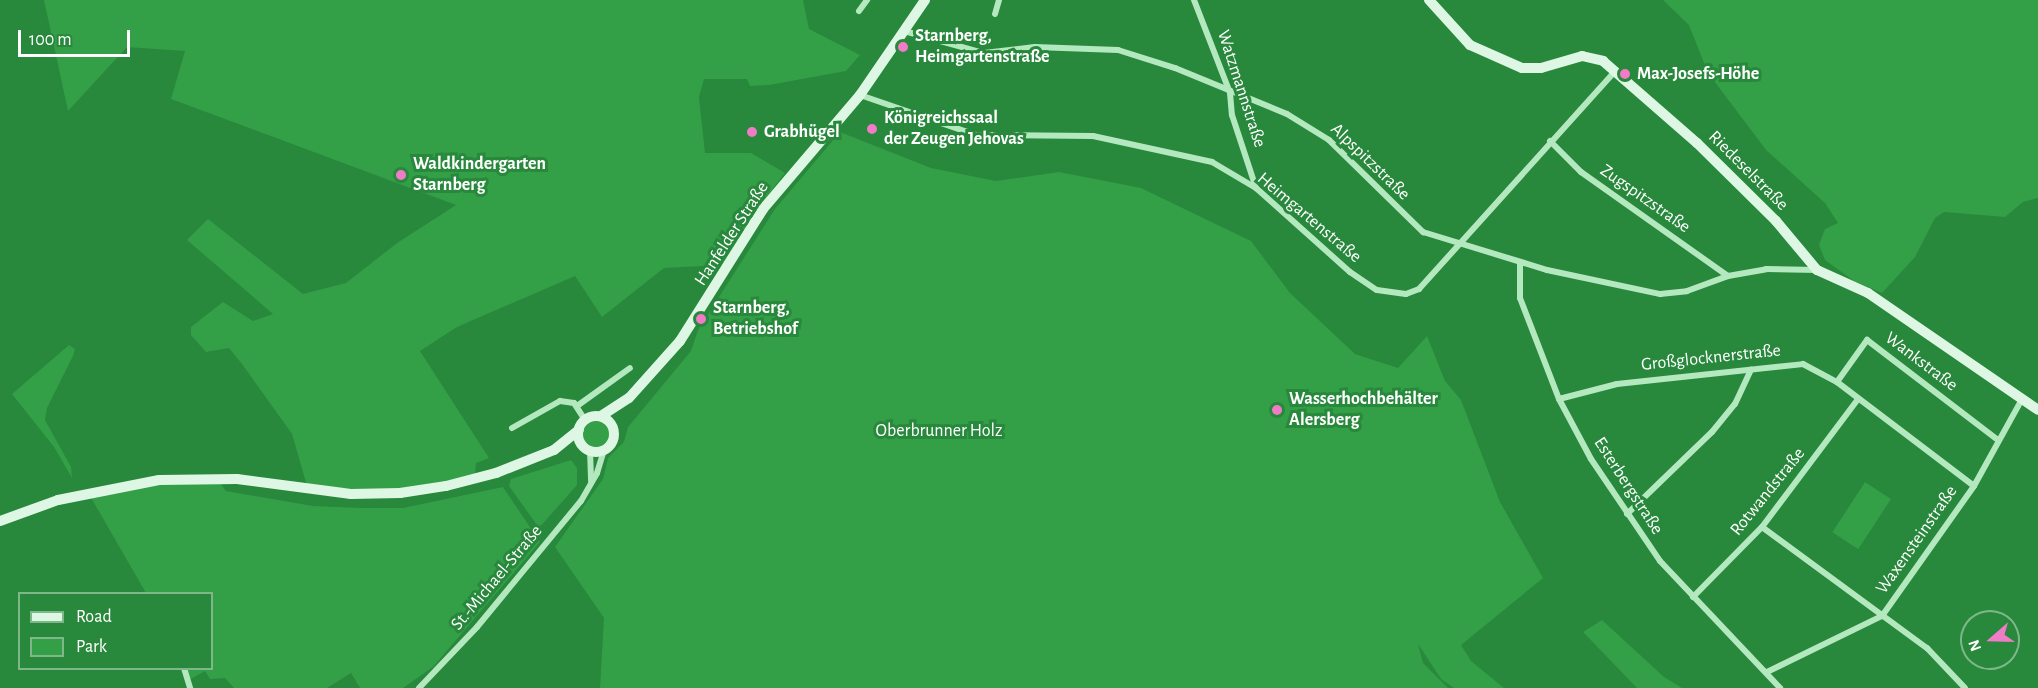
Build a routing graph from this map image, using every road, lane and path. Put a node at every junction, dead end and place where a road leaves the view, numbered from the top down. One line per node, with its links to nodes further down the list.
1 (867, 0): 6 (street)
2 (925, 0): 8 (street, Hanfelder Straße)
3 (999, 0): 7 (street)
4 (1194, 0): 10 (street, Watzmannstraße)
5 (1429, 0): 9 (street, Riedeselstraße)
6 (859, 11)
7 (995, 14)
8 (904, 31): 10 (street, Alpspitzstraße); 11 (street, Hanfelder Straße)
9 (1615, 70): 12 (street, Heimgartenstraße); 16 (street, Riedeselstraße)
10 (1230, 93): 13 (street, Watzmannstraße); 14 (street, Alpspitzstraße)
11 (860, 94): 13 (street, Heimgartenstraße); 21 (street, Hanfelder Straße)
12 (1550, 141): 14 (street, Heimgartenstraße); 17 (street, Zugspitzstraße)
13 (1256, 188): 14 (street, Heimgartenstraße)
14 (1461, 245): 15 (street, Alpspitzstraße)
15 (1520, 263): 17 (street, Alpspitzstraße); 22 (street, Esterbergstraße)
16 (1817, 270): 17 (street, Alpspitzstraße); 24 (street, Riedeselstraße)
17 (1728, 276)
18 (630, 368): 25 (street)
19 (1751, 370): 20 (street, Großglocknerstraße); 22 (street, Großglocknerstraße); 38 (street)
20 (1837, 382): 23 (street, Großglocknerstraße); 32 (street, Wankstraße)
21 (629, 398): 27 (street, Hanfelder Straße); 29 (street, Hanfelder Straße)
22 (1559, 399): 38 (street, Esterbergstraße)
23 (1858, 399): 37 (street, Großglocknerstraße); 40 (street, Rotwandstraße)
24 (2021, 401): 26 (street, Riedeselstraße); 32 (street, Waxensteinstraße)
25 (577, 406): 28 (street); 30 (street)
26 (2038, 410)
27 (601, 416): 28 (street); 29 (street)
28 (585, 420): 31 (street)
29 (613, 426): 35 (street)
30 (512, 428)
31 (579, 430): 33 (street); 34 (street)
32 (1998, 440): 37 (street, Waxensteinstraße)
33 (587, 449): 34 (street); 35 (street); 36 (street)
34 (554, 450): 39 (street)
35 (604, 450): 36 (street, St.-Michael-Straße)
36 (591, 482): 46 (street, St.-Michael-Straße)
37 (1974, 486): 42 (street, Waxensteinstraße)
38 (1627, 514): 41 (street, Esterbergstraße)
39 (0, 521)
40 (1762, 527): 41 (street, Rotwandstraße); 42 (street)
41 (1694, 597): 44 (street, Esterbergstraße)
42 (1882, 616): 44 (street, Waxensteinstraße); 48 (street)
43 (184, 670): 45 (street)
44 (1767, 672): 47 (street, Esterbergstraße)
45 (190, 688)
46 (419, 688)
47 (1780, 688)
48 (1965, 688)

